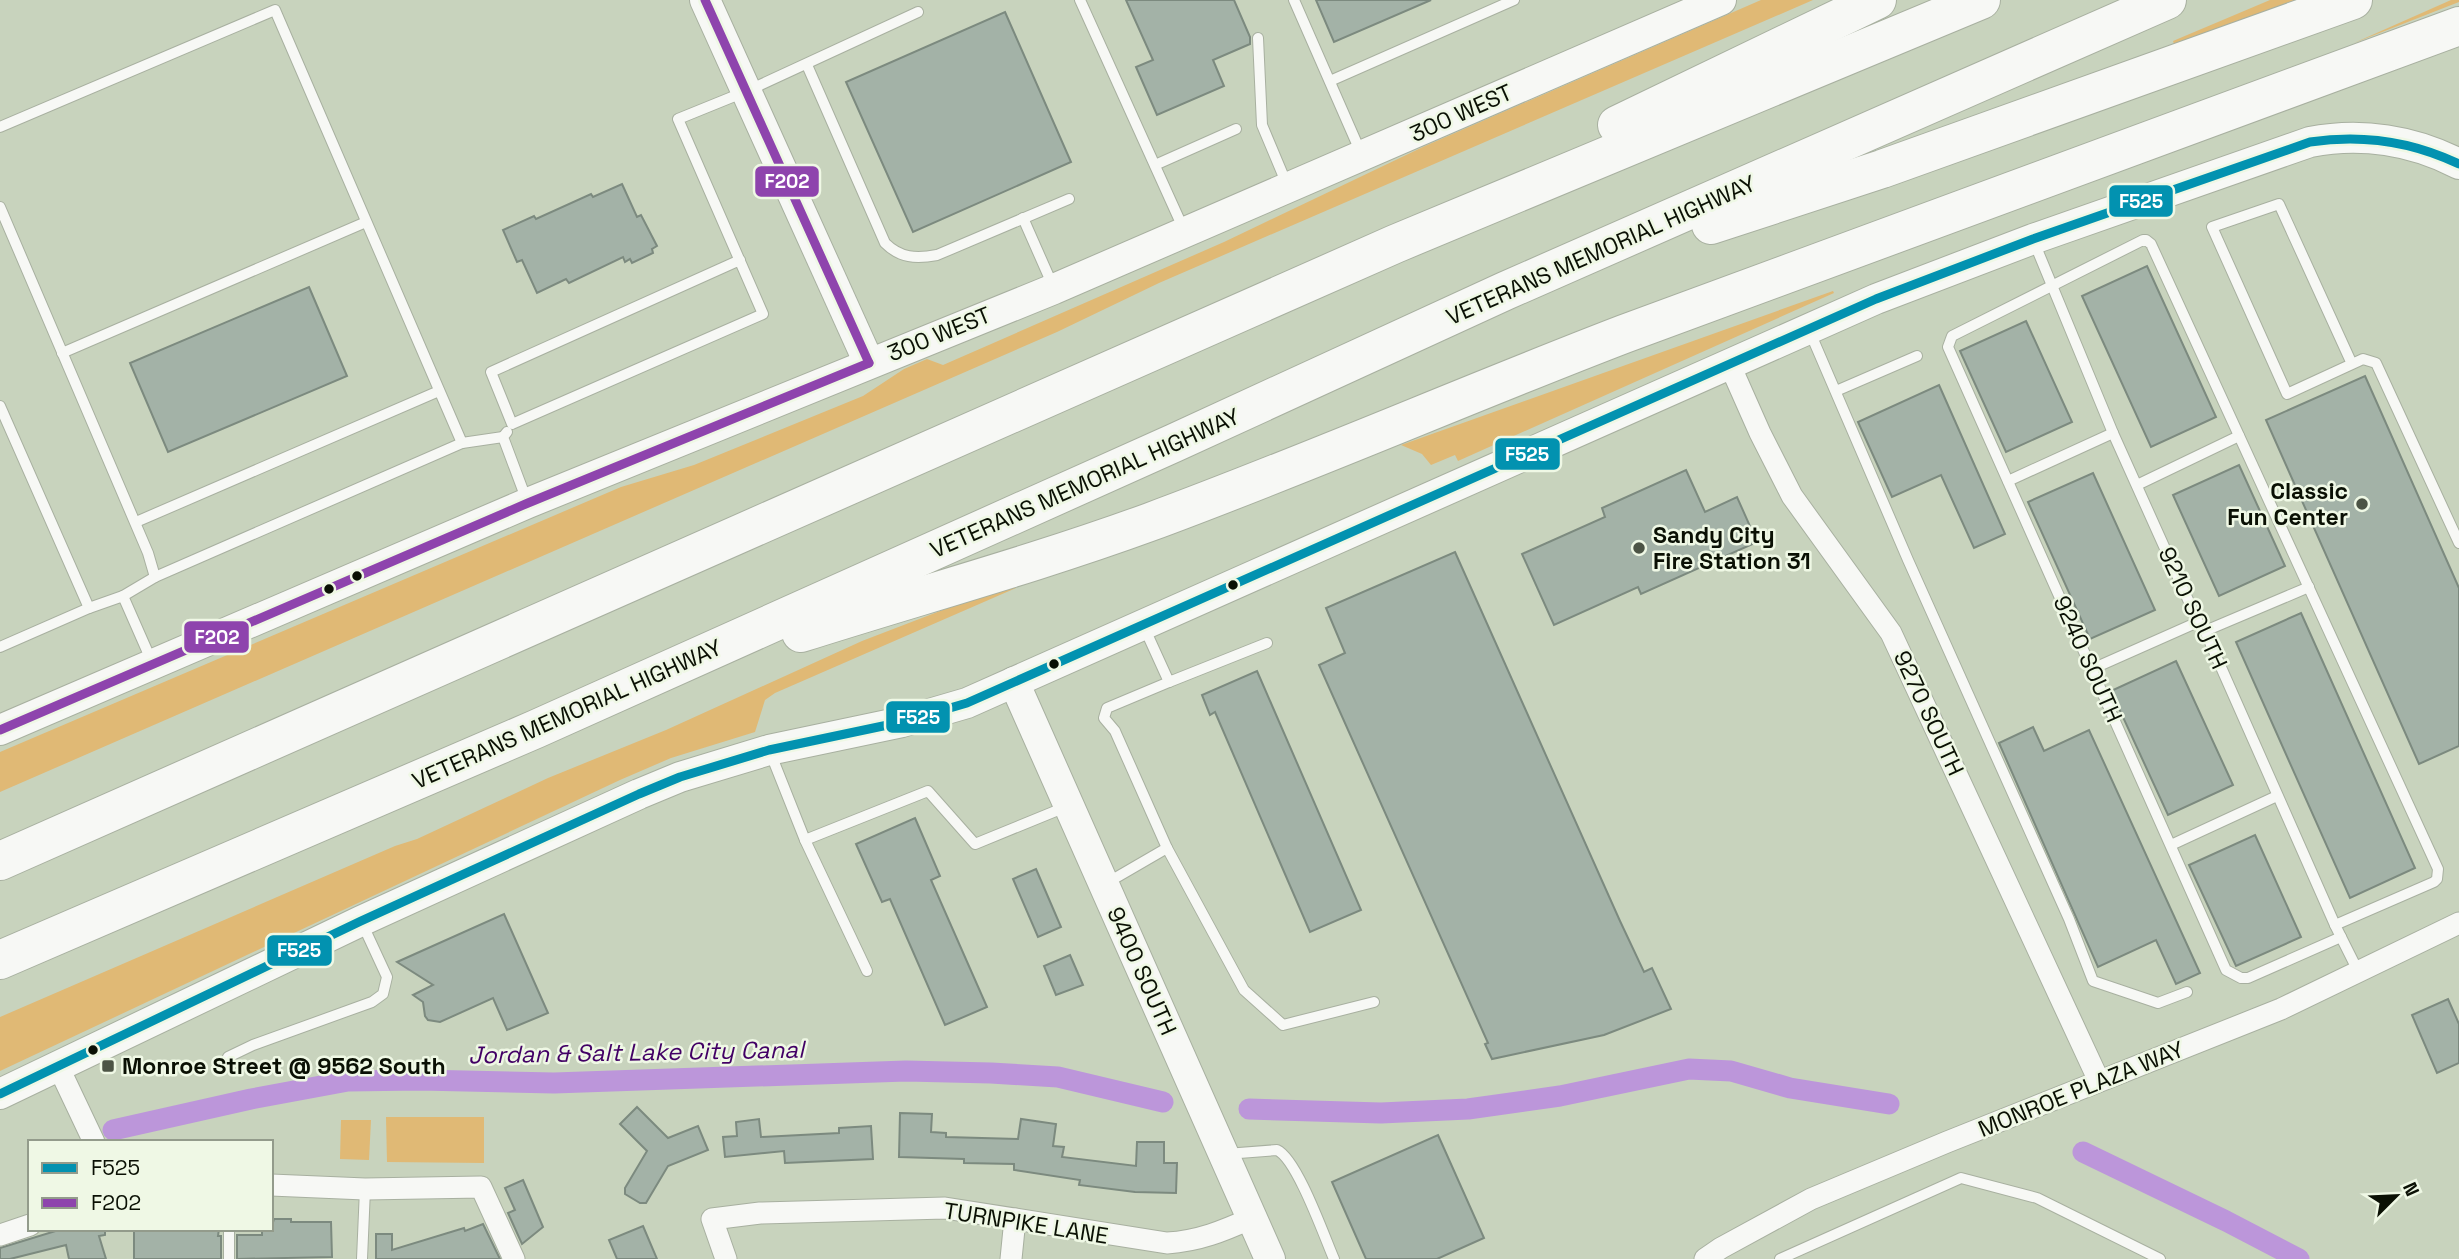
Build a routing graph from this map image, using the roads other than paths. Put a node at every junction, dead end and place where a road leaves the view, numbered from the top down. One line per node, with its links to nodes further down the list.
1 (705, 0): 15 (street)
2 (1080, 0): 20 (lane)
3 (1294, 0): 14 (lane)
4 (1514, 0): 14 (lane)
5 (1721, 0): 18 (street, 300 WEST)
6 (1877, 0): 28 (highway)
7 (1981, 0): 28 (highway)
8 (2167, 0): 32 (highway, VETERANS MEMORIAL HIGHWAY)
9 (2353, 0): 32 (highway)
10 (918, 12): 13 (lane)
11 (2459, 26): 64 (highway)
12 (1258, 38): 21 (lane)
13 (807, 65): 15 (lane); 24 (lane)
14 (1330, 81): 18 (lane)
15 (747, 92): 29 (lane); 36 (street)
16 (0, 127): 25 (lane)
17 (1236, 129): 20 (lane)
18 (1363, 156): 21 (street, 300 WEST)
19 (2459, 164): 27 (street)
20 (1155, 165): 26 (lane)
21 (1288, 188): 26 (street, 300 WEST)
22 (1069, 199): 24 (lane)
23 (0, 207): 34 (lane)
24 (1023, 218): 31 (lane)
25 (366, 222): 34 (lane); 39 (lane)
26 (1186, 232): 31 (street, 300 WEST)
27 (2033, 239): 30 (lane, 9210 SOUTH); 33 (street)
28 (1395, 244): 72 (highway)
29 (740, 260): 42 (lane); 42 (lane)
30 (2052, 286): 43 (lane, 9210 SOUTH); 44 (lane); 47 (lane, 9240 SOUTH)
31 (1054, 289): 36 (street, 300 WEST)
32 (1506, 291): 64 (highway, VETERANS MEMORIAL HIGHWAY)
33 (1808, 328): 37 (street); 40 (lane)
34 (62, 353): 50 (lane)
35 (1917, 356): 40 (lane)
36 (869, 363): 49 (street, 300 WEST)
37 (1729, 363): 56 (street); 85 (street, 9270 SOUTH)
38 (2352, 364): 38 (lane); 51 (lane)
39 (439, 391): 46 (lane); 50 (lane)
40 (1836, 391): 81 (lane)
41 (0, 406): 55 (lane)
42 (512, 424): 45 (lane)
43 (2113, 433): 47 (lane); 48 (lane, 9210 SOUTH)
44 (2239, 436): 48 (lane); 53 (lane)
45 (503, 437): 46 (lane); 49 (lane)
46 (462, 443): 52 (lane)
47 (2008, 481): 61 (lane, 9240 SOUTH)
48 (2137, 485): 57 (lane, 9210 SOUTH)
49 (528, 503): 60 (street, 300 WEST)
50 (135, 522): 52 (lane)
51 (2459, 543)
52 (155, 577): 54 (lane)
53 (2309, 587): 57 (lane); 76 (lane)
54 (124, 596): 55 (lane); 60 (lane)
55 (89, 608): 59 (lane)
56 (1143, 624): 62 (street); 63 (lane)
57 (2201, 627): 61 (lane); 67 (lane, 9210 SOUTH)
58 (1267, 642): 63 (lane)
59 (0, 647)
60 (153, 664): 65 (street, 300 WEST)
61 (2092, 669): 70 (lane, 9240 SOUTH)
62 (1014, 682): 66 (street); 68 (street, 9400 SOUTH)
63 (1169, 682): 71 (lane)
64 (536, 729): 78 (highway, VETERANS MEMORIAL HIGHWAY)
65 (0, 730)
66 (769, 750): 69 (lane); 74 (street)
67 (2277, 796): 70 (lane); 76 (lane, 9210 SOUTH)
68 (1069, 806): 69 (lane); 73 (street, 9400 SOUTH)
69 (805, 839): 79 (lane)
70 (2171, 845): 77 (lane, 9240 SOUTH)
71 (1167, 848): 73 (lane); 82 (lane)
72 (0, 861)
73 (1104, 884): 88 (street, 9400 SOUTH)
74 (361, 920): 83 (lane); 84 (street)
75 (2459, 923): 80 (street, MONROE PLAZA WAY)
76 (2334, 925): 77 (lane, 9210 SOUTH)
77 (2341, 937): 80 (lane, 9210 SOUTH)
78 (0, 960)
79 (867, 971)
80 (2359, 973): 85 (street, MONROE PLAZA WAY)
81 (2187, 992)
82 (1374, 1002)
83 (228, 1056)
84 (58, 1066): 86 (street); 87 (street)
85 (2099, 1081): 103 (street, MONROE PLAZA WAY)
86 (0, 1094)
87 (93, 1140)
88 (1223, 1154): 91 (street, 9400 SOUTH); 102 (lane)
89 (273, 1185): 90 (street)
90 (365, 1189): 97 (lane); 98 (street)
91 (1252, 1218): 92 (street, TURNPIKE LANE); 101 (street, 9400 SOUTH)
92 (1016, 1219): 99 (street, TURNPIKE LANE); 100 (street)
93 (28, 1226): 95 (street)
94 (229, 1231): 96 (lane)
95 (0, 1235)
96 (229, 1259)
97 (362, 1259)
98 (514, 1259)
99 (726, 1259)
100 (1011, 1259)
101 (1270, 1259)
102 (1335, 1259)
103 (1705, 1259)
104 (1780, 1259): 105 (lane)
105 (2160, 1259)

